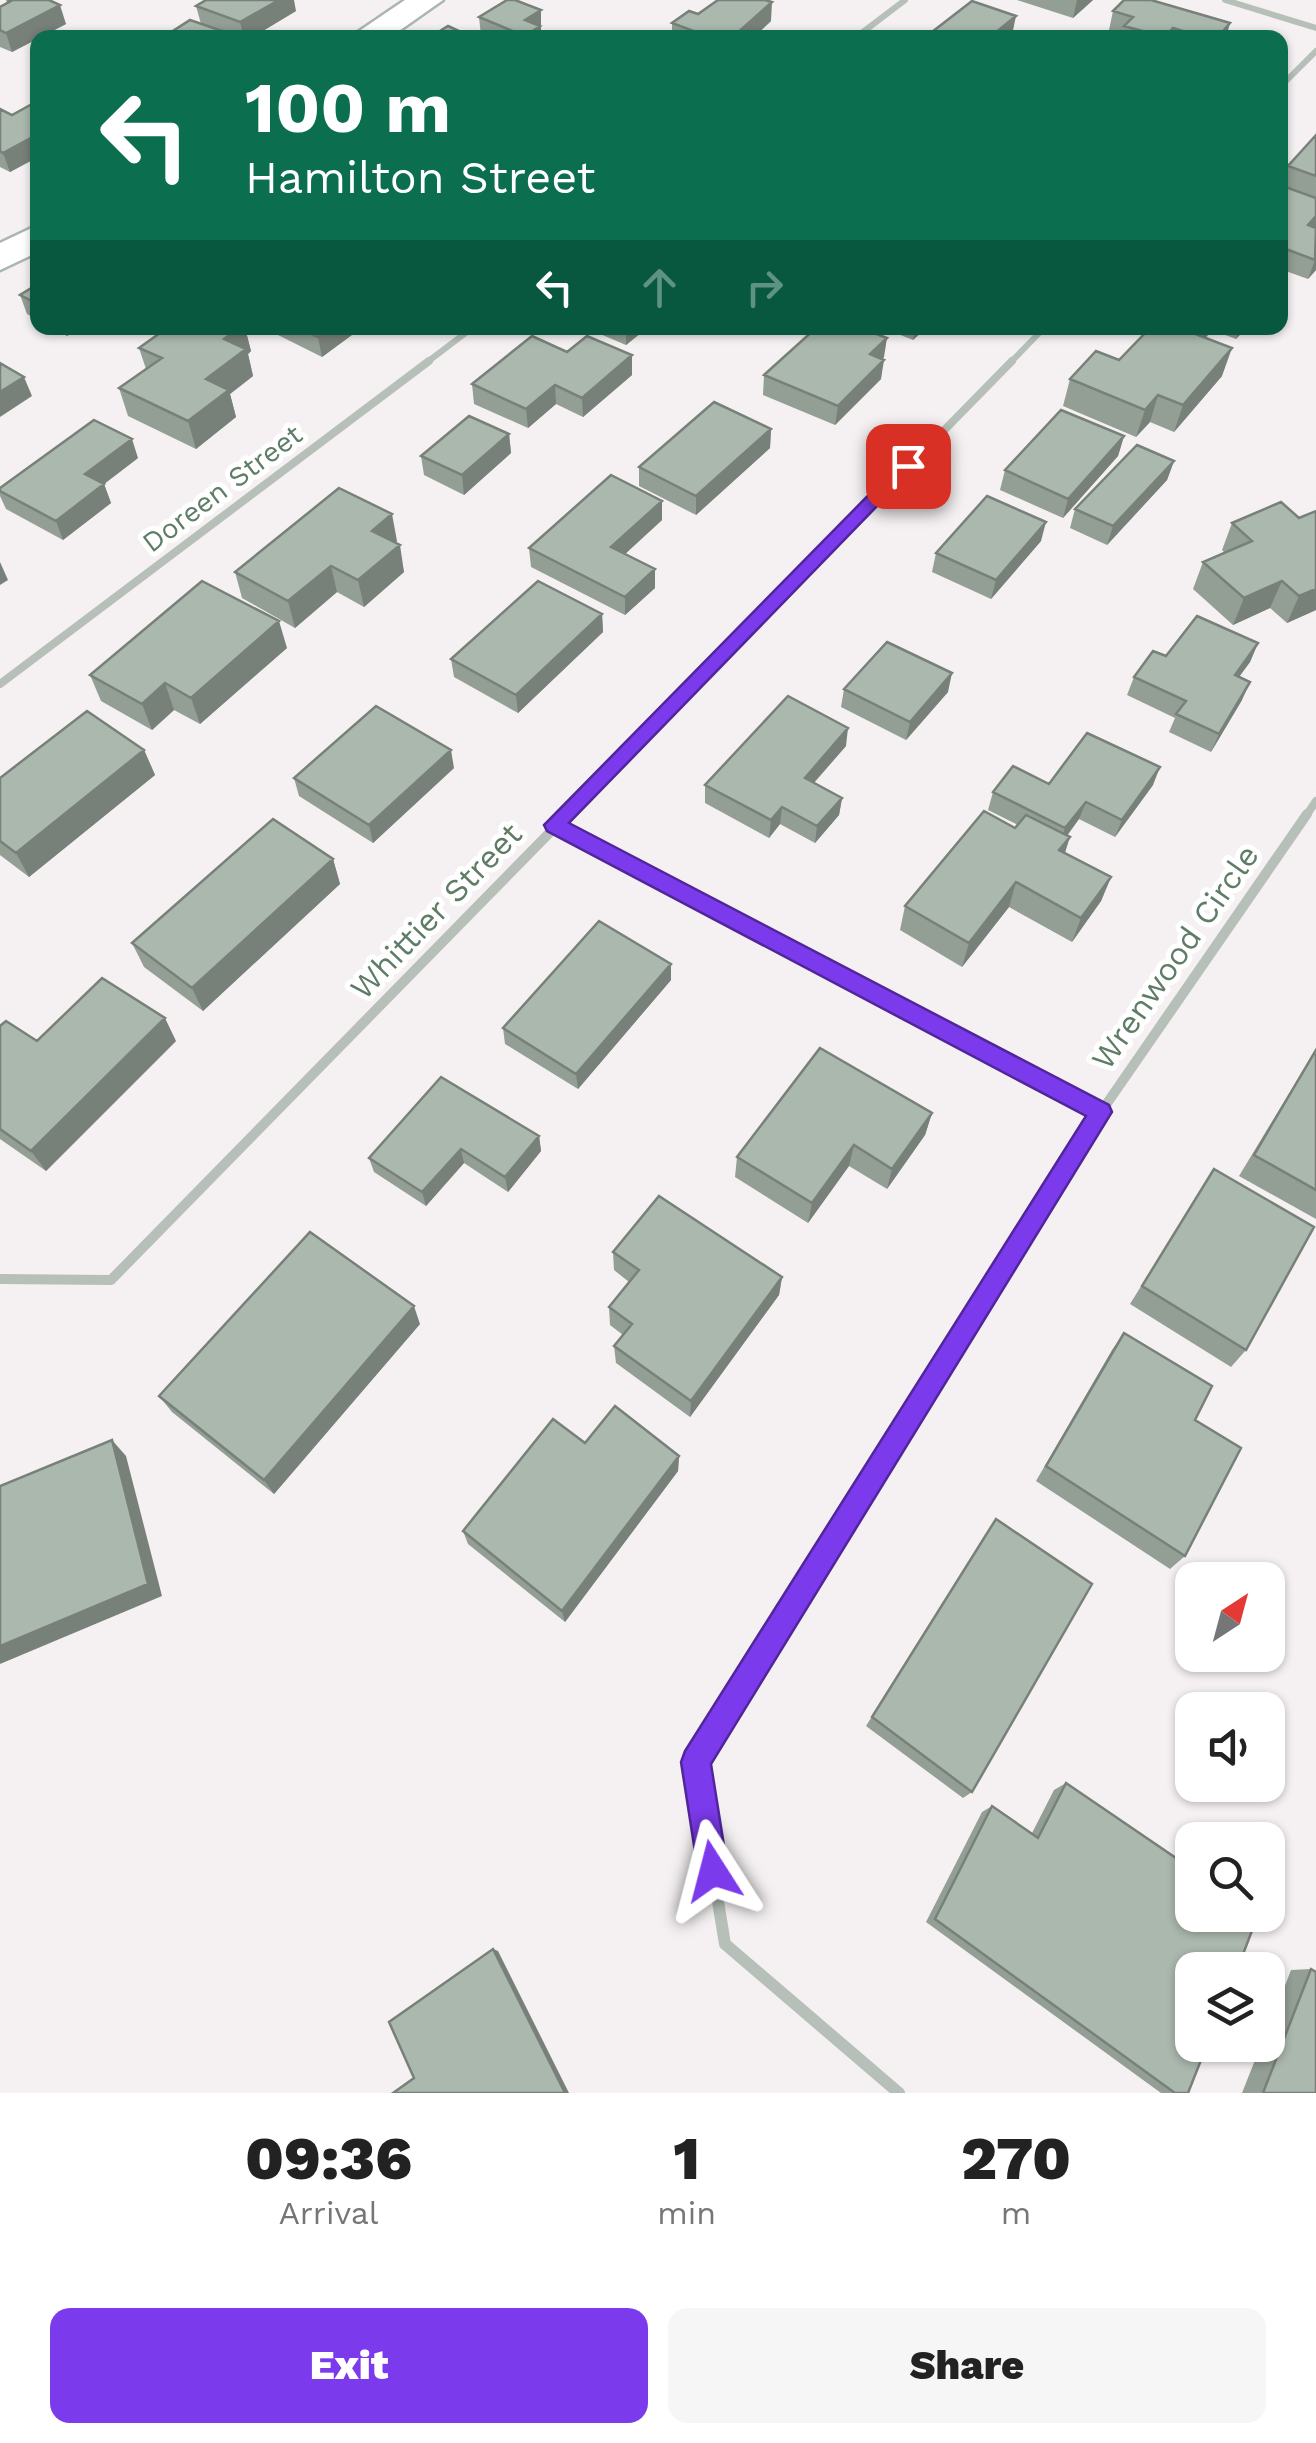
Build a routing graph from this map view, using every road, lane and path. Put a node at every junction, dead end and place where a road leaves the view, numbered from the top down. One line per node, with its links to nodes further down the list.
1 (427, 0): 5 (street)
2 (905, 0): 6 (street)
3 (1225, 0): 4 (street)
4 (1316, 28)
5 (378, 30)
6 (866, 30)
7 (1316, 50): 8 (street)
8 (1288, 79)
9 (30, 241): 10 (street)
10 (0, 259)
11 (463, 335): 13 (street, Doreen Street)
12 (1037, 335): 15 (street, Whittier Street)
13 (0, 684)
14 (1316, 801): 16 (street, Wrenwood Circle)
15 (554, 825): 16 (street); 17 (street, Whittier Street)
16 (1101, 1112): 18 (street, Wrenwood Circle)
17 (0, 1279)
18 (899, 2093)

